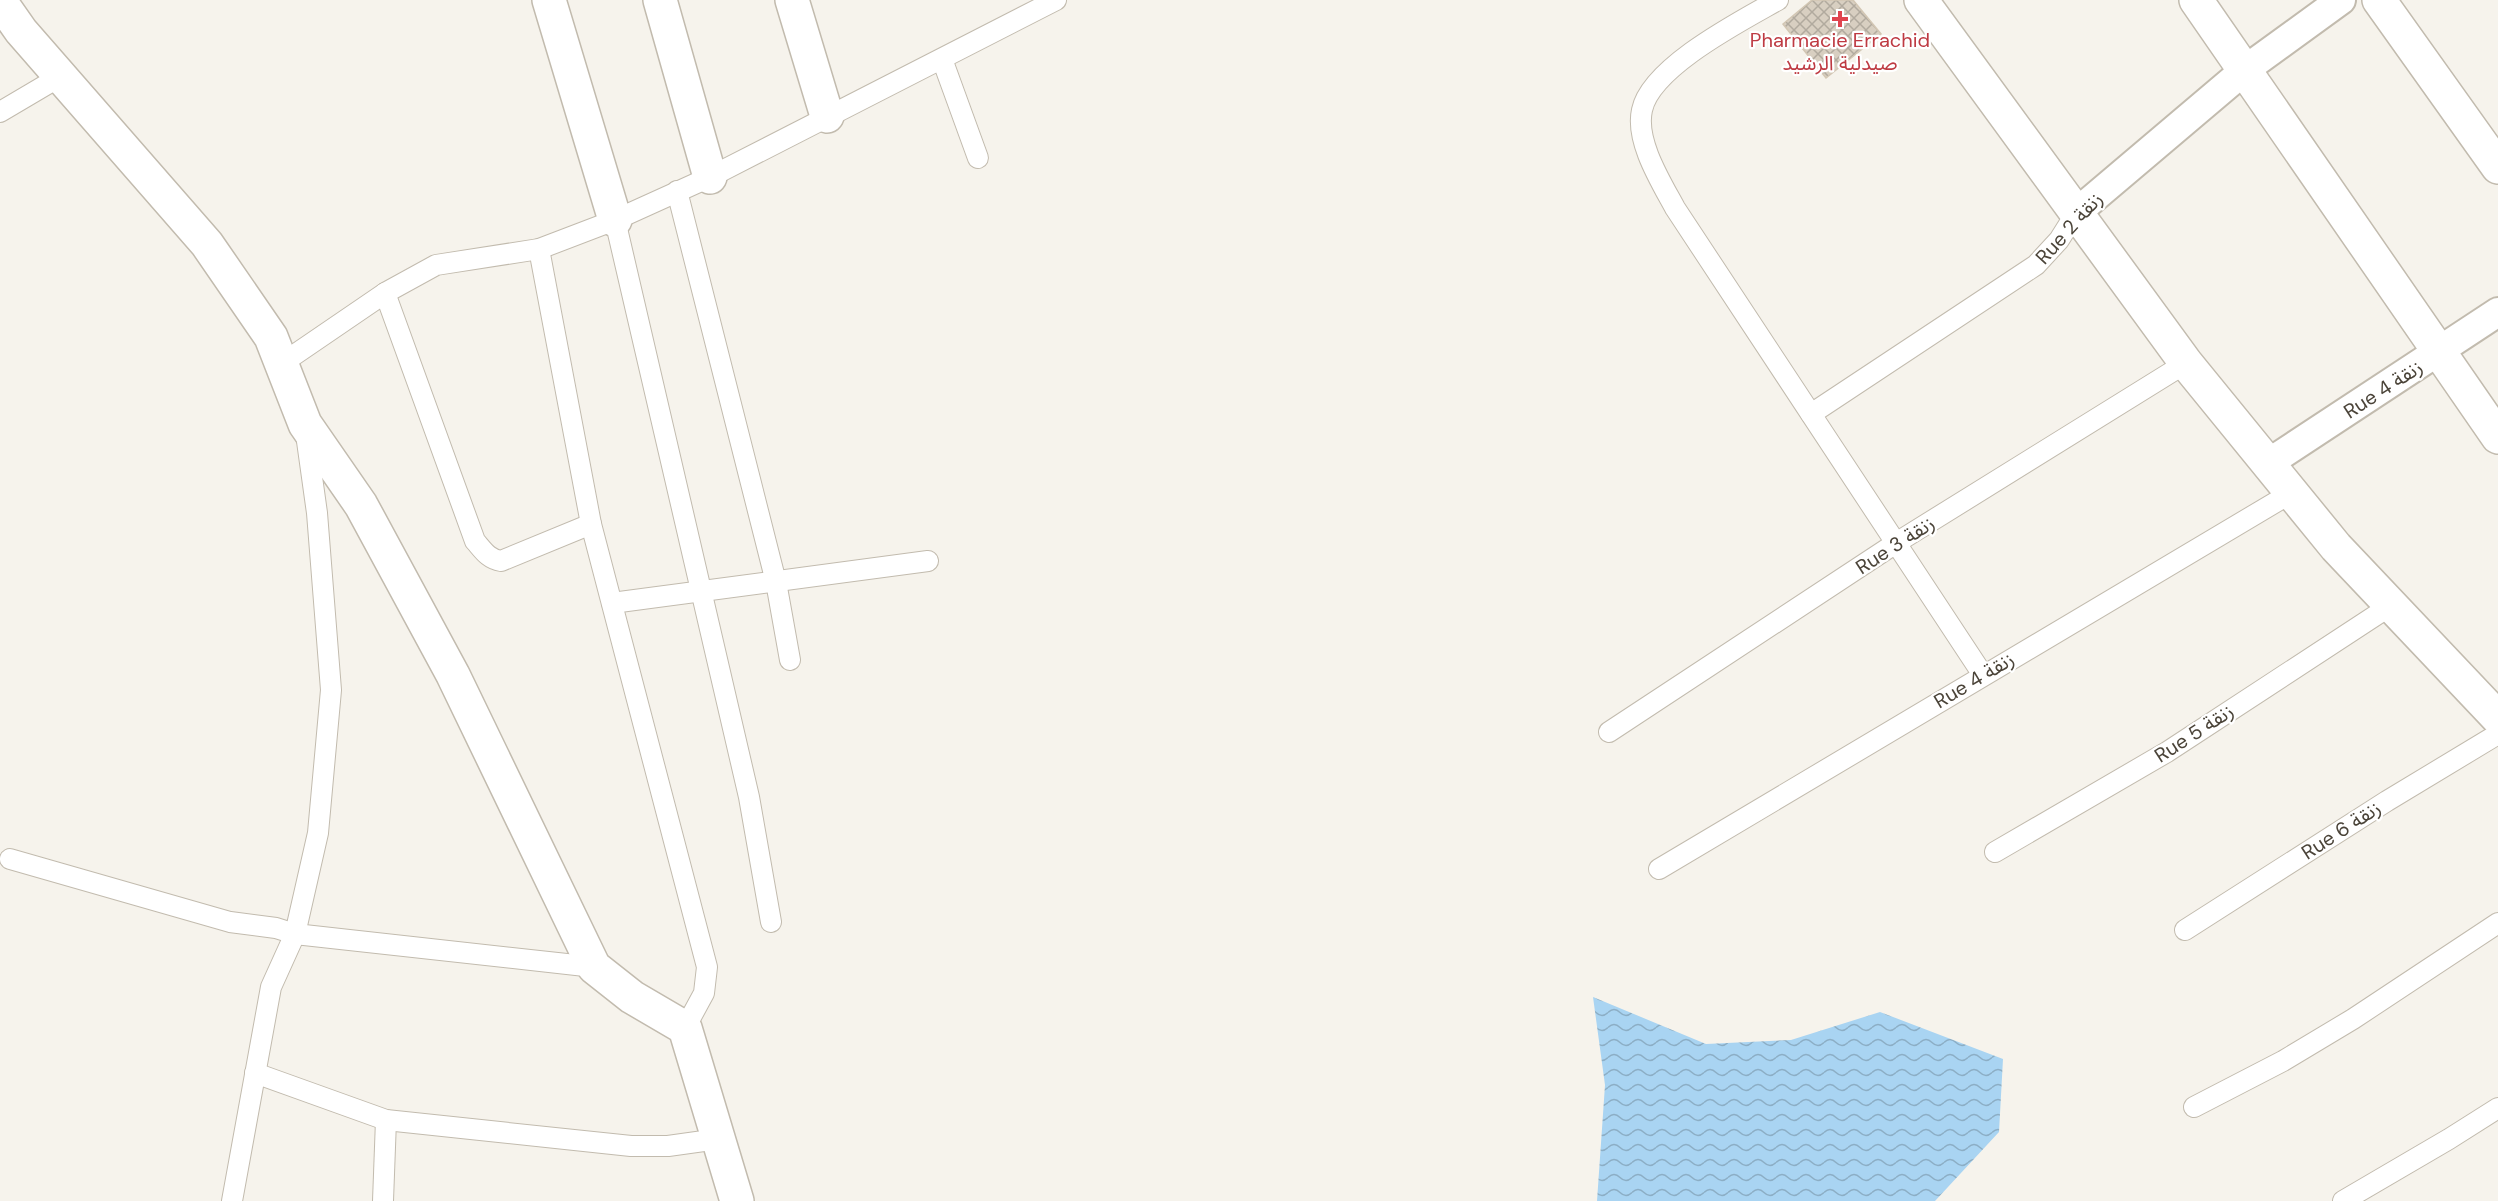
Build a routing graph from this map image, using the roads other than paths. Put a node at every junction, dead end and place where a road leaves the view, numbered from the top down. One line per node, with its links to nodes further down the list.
1 (549, 0): 21 (street)
2 (660, 0): 18 (street)
3 (792, 0): 15 (street)
4 (1056, 0): 11 (lane)
5 (1778, 0): 28 (lane)
6 (1921, 0): 20 (street)
7 (2196, 0): 12 (street)
8 (2341, 0): 12 (street, Rue 2 زنقة)
9 (2379, 0): 17 (street)
10 (0, 1): 13 (street)
11 (942, 59): 15 (lane); 16 (lane)
12 (2246, 69): 20 (street, Rue 2 زنقة); 25 (street)
13 (61, 76): 14 (lane); 27 (street)
14 (0, 112)
15 (826, 116): 18 (lane)
16 (978, 158)
17 (2498, 167)
18 (710, 177): 19 (lane)
19 (677, 191): 21 (lane); 36 (lane)
20 (2076, 213): 26 (street); 28 (lane, Rue 2 زنقة)
21 (615, 220): 22 (lane); 37 (lane)
22 (539, 249): 23 (lane); 33 (lane)
23 (385, 293): 27 (lane); 33 (lane)
24 (2498, 312): 25 (street, Rue 4 زنقة)
25 (2441, 352): 30 (street); 31 (street, Rue 4 زنقة)
26 (2186, 363): 31 (street); 34 (lane, Rue 3 زنقة)
27 (281, 364): 29 (street)
28 (1811, 414): 34 (lane)
29 (305, 424): 51 (lane); 52 (street)
30 (2498, 437)
31 (2267, 464): 32 (street)
32 (2291, 493): 39 (street); 41 (lane, Rue 4 زنقة)
33 (591, 524): 38 (lane)
34 (1896, 543): 41 (lane); 43 (lane, Rue 3 زنقة)
35 (928, 561): 36 (lane)
36 (776, 582): 37 (lane); 40 (lane)
37 (701, 593): 38 (lane); 48 (lane)
38 (612, 603): 53 (lane)
39 (2390, 606): 42 (street); 45 (lane, Rue 5 زنقة)
40 (790, 660)
41 (1983, 675): 47 (lane, Rue 4 زنقة)
42 (2498, 718)
43 (1609, 732)
44 (2498, 734): 50 (lane, Rue 6 زنقة)
45 (1995, 852)
46 (10, 859): 51 (lane)
47 (1659, 869)
48 (771, 922)
49 (2498, 922): 55 (lane)
50 (2185, 930)
51 (295, 934): 52 (lane); 54 (lane)
52 (594, 967): 53 (street)
53 (685, 1028): 58 (street)
54 (255, 1073): 57 (lane); 59 (lane)
55 (2194, 1107)
56 (2498, 1108): 62 (lane)
57 (386, 1120): 58 (lane); 60 (lane)
58 (718, 1139): 61 (street)
59 (232, 1201)
60 (383, 1201)
61 (736, 1201)
62 (2343, 1201)

